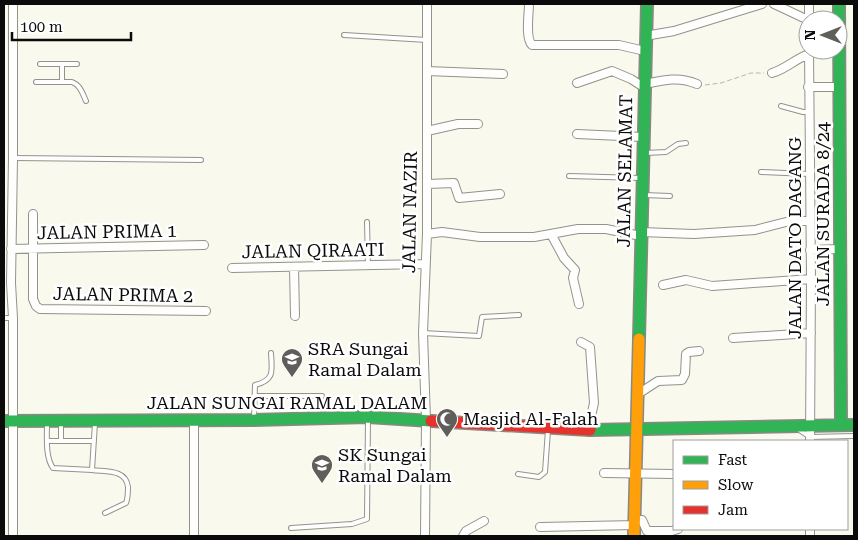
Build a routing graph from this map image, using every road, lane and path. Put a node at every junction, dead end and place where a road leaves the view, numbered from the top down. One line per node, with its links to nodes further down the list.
1 (13, 4): 37 (street)
2 (426, 4): 11 (street, JALAN NAZIR)
3 (529, 4): 12 (street)
4 (647, 4): 10 (street, JALAN SELAMAT)
5 (762, 4): 10 (street)
6 (774, 4): 8 (street)
7 (839, 4): 27 (street, JALAN SURADA 8/24)
8 (798, 15)
9 (344, 35): 11 (lane)
10 (645, 36): 12 (street, JALAN SELAMAT)
11 (426, 40): 18 (street, JALAN NAZIR)
12 (645, 51): 25 (street, JALAN SELAMAT)
13 (798, 58): 19 (street)
14 (809, 60): 26 (street, JALAN DATO DAGANG)
15 (40, 64): 16 (lane)
16 (62, 64): 17 (lane); 22 (lane)
17 (77, 64)
18 (426, 71): 20 (street); 32 (street, JALAN NAZIR)
19 (772, 73): 24 (path)
20 (504, 74)
21 (36, 82): 22 (lane)
22 (62, 82): 28 (lane)
23 (577, 82): 25 (street)
24 (697, 84): 25 (street)
25 (645, 86): 34 (street, JALAN SELAMAT)
26 (808, 87): 27 (street); 30 (street, JALAN DATO DAGANG)
27 (840, 87): 55 (street, JALAN SURADA 8/24)
28 (86, 101)
29 (781, 106): 30 (lane)
30 (809, 112): 40 (street, JALAN DATO DAGANG)
31 (478, 124): 32 (street)
32 (426, 131): 43 (street, JALAN NAZIR)
33 (577, 134): 34 (street)
34 (643, 137): 36 (street, JALAN SELAMAT)
35 (686, 143): 36 (lane)
36 (643, 153): 42 (street, JALAN SELAMAT)
37 (14, 158): 38 (lane); 56 (street)
38 (201, 160)
39 (761, 172): 40 (lane)
40 (809, 174): 48 (street, JALAN DATO DAGANG)
41 (568, 176): 42 (lane)
42 (642, 178): 45 (street, JALAN SELAMAT)
43 (426, 184): 44 (street); 50 (street, JALAN NAZIR)
44 (500, 194)
45 (642, 196): 46 (lane); 52 (street, JALAN SELAMAT)
46 (670, 196)
47 (34, 214): 54 (street)
48 (810, 221): 52 (street); 57 (street, JALAN DATO DAGANG)
49 (367, 222): 59 (lane)
50 (426, 234): 51 (street); 58 (street, JALAN NAZIR)
51 (551, 234): 52 (street); 65 (street)
52 (641, 234): 77 (street, JALAN SELAMAT)
53 (204, 245): 54 (street, JALAN PRIMA 1)
54 (34, 248): 56 (street, JALAN PRIMA 1); 66 (street, JALAN PRIMA 2)
55 (840, 248): 57 (street); 88 (street, JALAN SURADA 8/24)
56 (11, 249): 63 (street)
57 (810, 250): 62 (street, JALAN DATO DAGANG)
58 (424, 264): 59 (street, JALAN QIRAATI); 71 (street, JALAN NAZIR)
59 (368, 265): 60 (street, JALAN QIRAATI)
60 (294, 267): 61 (street, JALAN QIRAATI); 68 (street)
61 (232, 268)
62 (811, 279): 64 (street); 72 (street, JALAN DATO DAGANG)
63 (7, 283): 70 (street)
64 (663, 285)
65 (579, 304)
66 (206, 311)
67 (519, 314): 71 (lane)
68 (294, 316)
69 (4, 318): 70 (lane)
70 (13, 318): 83 (street)
71 (423, 333): 82 (street, JALAN NAZIR)
72 (810, 333): 73 (street); 93 (street, JALAN DATO DAGANG)
73 (732, 338)
74 (581, 342): 92 (street)
75 (699, 351): 77 (street)
76 (271, 353): 78 (lane)
77 (638, 394): 91 (street, JALAN SELAMAT)
78 (254, 396): 79 (lane); 81 (lane)
79 (322, 396)
80 (368, 417): 81 (street, JALAN SUNGAI RAMAL DALAM); 82 (street, JALAN SUNGAI RAMAL DALAM); 107 (lane)
81 (254, 420): 87 (street, JALAN SUNGAI RAMAL DALAM)
82 (426, 420): 90 (street, JALAN SUNGAI RAMAL DALAM); 111 (street, JALAN NAZIR)
83 (8, 421): 84 (street, JALAN SUNGAI RAMAL DALAM); 109 (street)
84 (47, 421): 85 (street, JALAN SUNGAI RAMAL DALAM); 97 (lane)
85 (61, 421): 86 (street, JALAN SUNGAI RAMAL DALAM); 95 (lane)
86 (95, 421): 87 (street, JALAN SUNGAI RAMAL DALAM); 96 (lane)
87 (194, 421): 110 (street)
88 (841, 425): 89 (street, JALAN SUNGAI RAMAL DALAM); 93 (street, JALAN SUNGAI RAMAL DALAM)
89 (854, 425)
90 (548, 428): 92 (street, JALAN SUNGAI RAMAL DALAM); 100 (lane)
91 (638, 428): 92 (street, JALAN SUNGAI RAMAL DALAM); 93 (street, JALAN SUNGAI RAMAL DALAM); 101 (street, JALAN SELAMAT)
92 (588, 430)
93 (810, 434): 94 (lane)
94 (854, 436)
95 (61, 441): 96 (lane); 97 (lane)
96 (94, 441): 98 (lane)
97 (48, 442): 98 (lane)
98 (92, 470): 103 (lane)
99 (604, 473): 101 (street)
100 (518, 474)
101 (636, 474): 102 (street); 106 (street, JALAN SELAMAT)
102 (673, 474)
103 (105, 513)
104 (484, 521): 112 (street)
105 (540, 527): 106 (street)
106 (635, 527): 108 (street)
107 (291, 528)
108 (675, 530)
109 (13, 536)
110 (194, 536)
111 (425, 536)
112 (463, 536)

